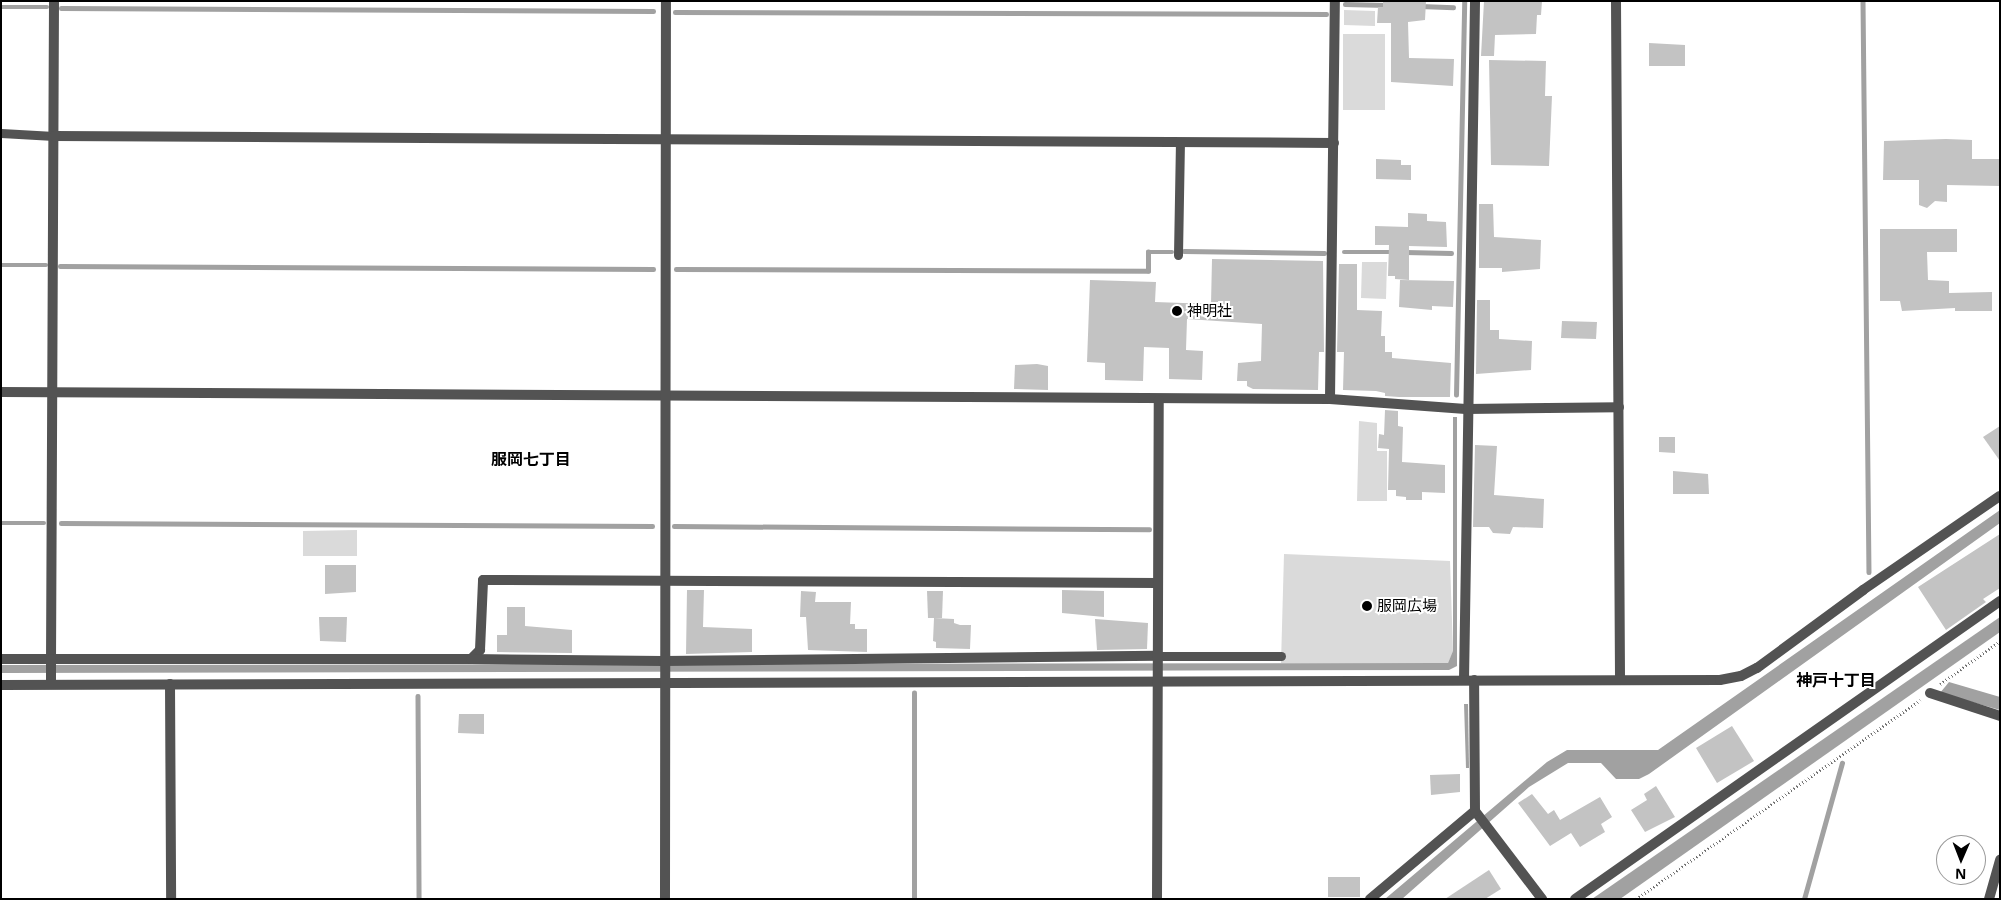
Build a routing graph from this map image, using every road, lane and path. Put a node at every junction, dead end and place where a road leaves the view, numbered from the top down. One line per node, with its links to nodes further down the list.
1 (54, 1): 7 (street)
2 (666, 1): 8 (street)
3 (1335, 1): 10 (street)
4 (1475, 1): 18 (street)
5 (1616, 1): 17 (street)
6 (1, 133): 7 (lane)
7 (54, 136): 8 (street); 13 (street)
8 (665, 139): 9 (street); 14 (street)
9 (1180, 142): 10 (street); 11 (lane)
10 (1334, 143): 15 (street)
11 (1178, 255)
12 (1, 392): 13 (street)
13 (54, 393): 14 (street); 27 (street)
14 (664, 397): 16 (street); 20 (street)
15 (1330, 399): 16 (street); 18 (street)
16 (1159, 400): 21 (street)
17 (1619, 407): 18 (street); 30 (street)
18 (1466, 409): 31 (street)
19 (2000, 496): 30 (street)
20 (664, 581): 21 (street); 28 (street); 29 (street)
21 (1158, 583): 24 (street)
22 (2000, 601): 46 (street)
23 (2000, 641): 37 (path)
24 (1157, 656): 25 (lane); 29 (street); 32 (street)
25 (1282, 656)
26 (1, 659): 27 (street)
27 (51, 659): 28 (street); 35 (street)
28 (471, 659): 29 (street)
29 (663, 662): 33 (street)
30 (1620, 679): 31 (street)
31 (1469, 680): 32 (street); 39 (street)
32 (1156, 681): 33 (street); 43 (street)
33 (663, 682): 36 (street); 42 (street)
34 (1, 684): 35 (street)
35 (51, 684): 36 (street)
36 (170, 684): 41 (street)
37 (1930, 693): 38 (street); 47 (path)
38 (2000, 716)
39 (1476, 813): 44 (street); 45 (street)
40 (2000, 860): 48 (street)
41 (171, 899)
42 (665, 899)
43 (1157, 899)
44 (1370, 899)
45 (1542, 899)
46 (1575, 899)
47 (1636, 899)
48 (1989, 899)

